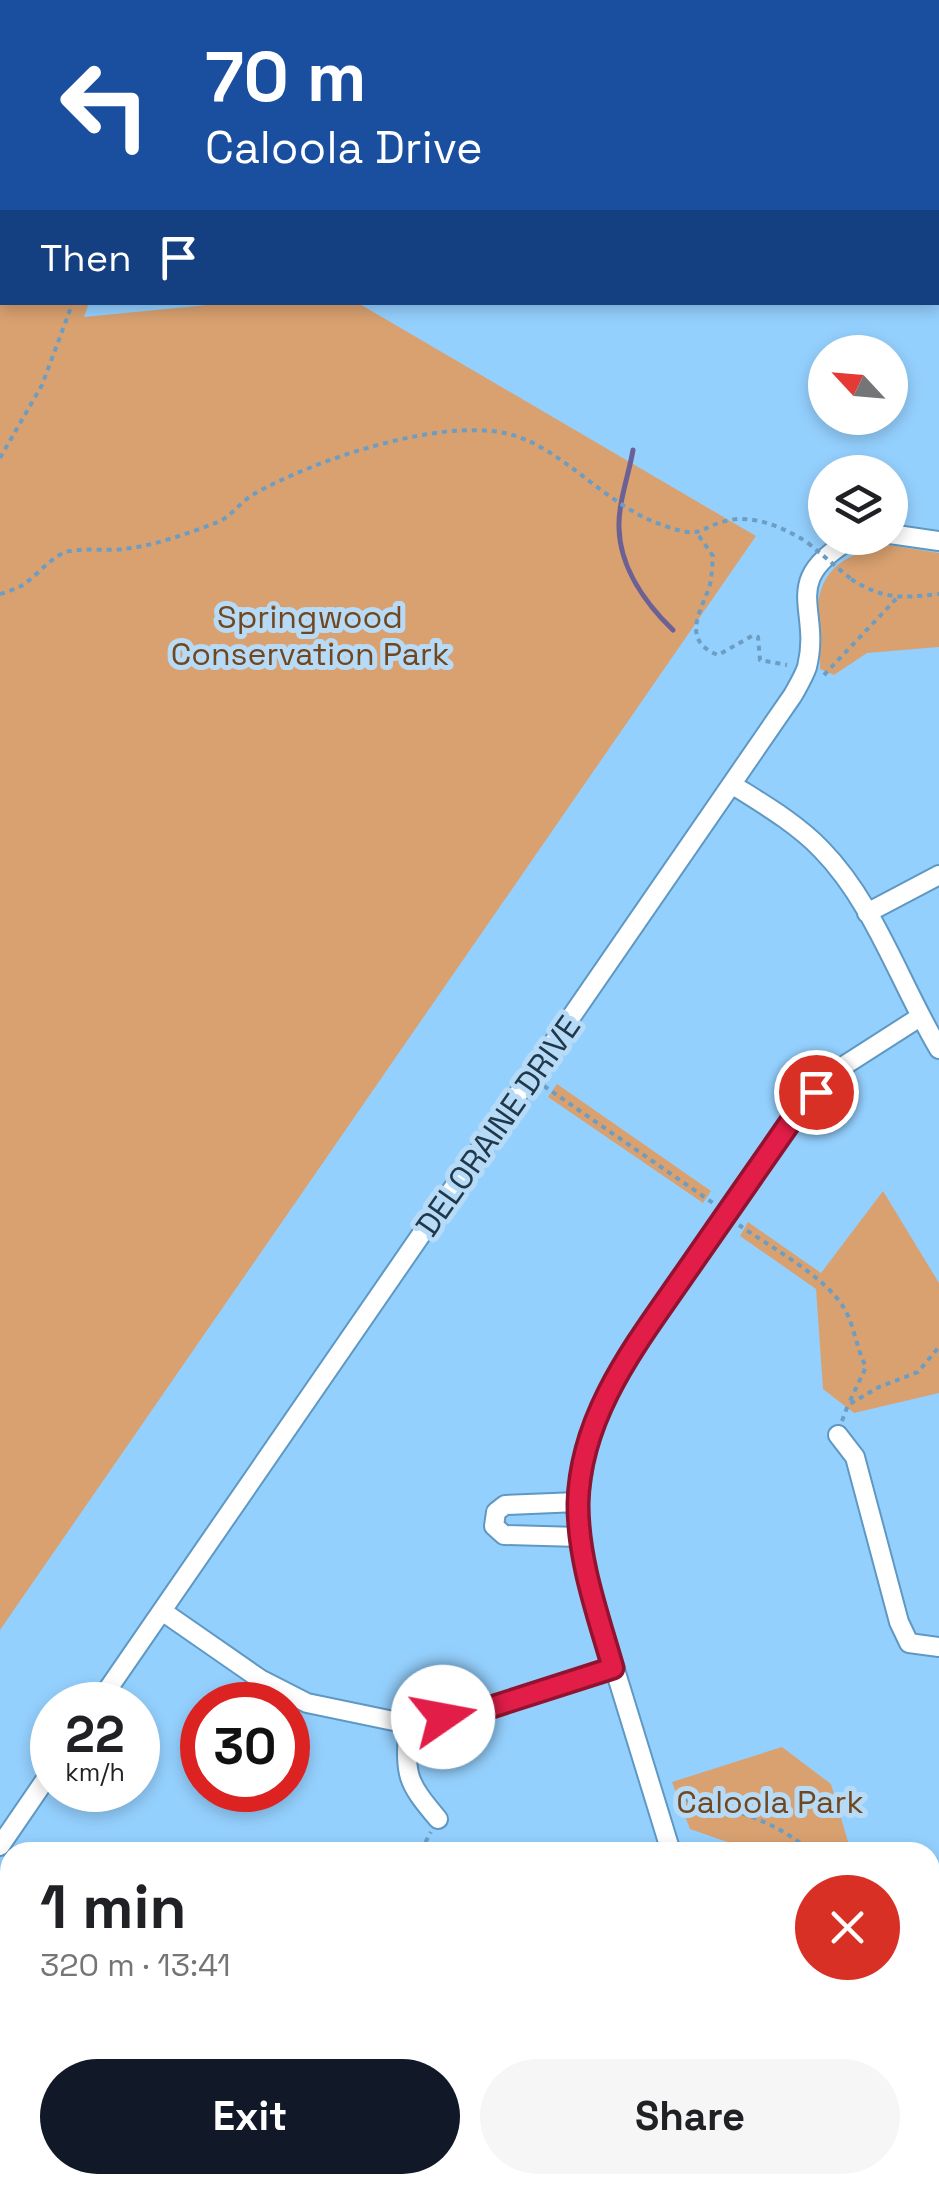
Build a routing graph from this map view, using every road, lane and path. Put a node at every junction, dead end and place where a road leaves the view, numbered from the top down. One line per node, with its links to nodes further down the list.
1 (72, 305): 2 (path)
2 (0, 458)
3 (698, 534): 7 (path); 9 (path, bridge); 10 (path)
4 (908, 537): 5 (street)
5 (939, 541)
6 (830, 555): 10 (street, DELORAINE DRIVE)
7 (0, 594)
8 (939, 594): 9 (path)
9 (896, 599): 10 (path)
10 (806, 668): 11 (street, DELORAINE DRIVE)
11 (734, 784): 13 (street); 20 (street, DELORAINE DRIVE)
12 (939, 875): 13 (street)
13 (867, 912): 14 (street)
14 (920, 1017): 15 (street); 18 (street)
15 (939, 1049)
16 (939, 1347): 17 (path)
17 (838, 1435): 21 (street)
18 (578, 1502): 19 (street); 19 (street)
19 (579, 1536): 22 (street)
20 (162, 1610): 23 (street, DELORAINE DRIVE); 24 (street)
21 (939, 1647)
22 (613, 1668): 24 (street); 25 (street)
23 (113, 1682)
24 (408, 1724): 27 (street)
25 (654, 1796): 29 (street); 30 (path)
26 (30, 1802): 28 (street)
27 (438, 1819)
28 (3, 1842)
29 (668, 1842)
30 (800, 1842)

